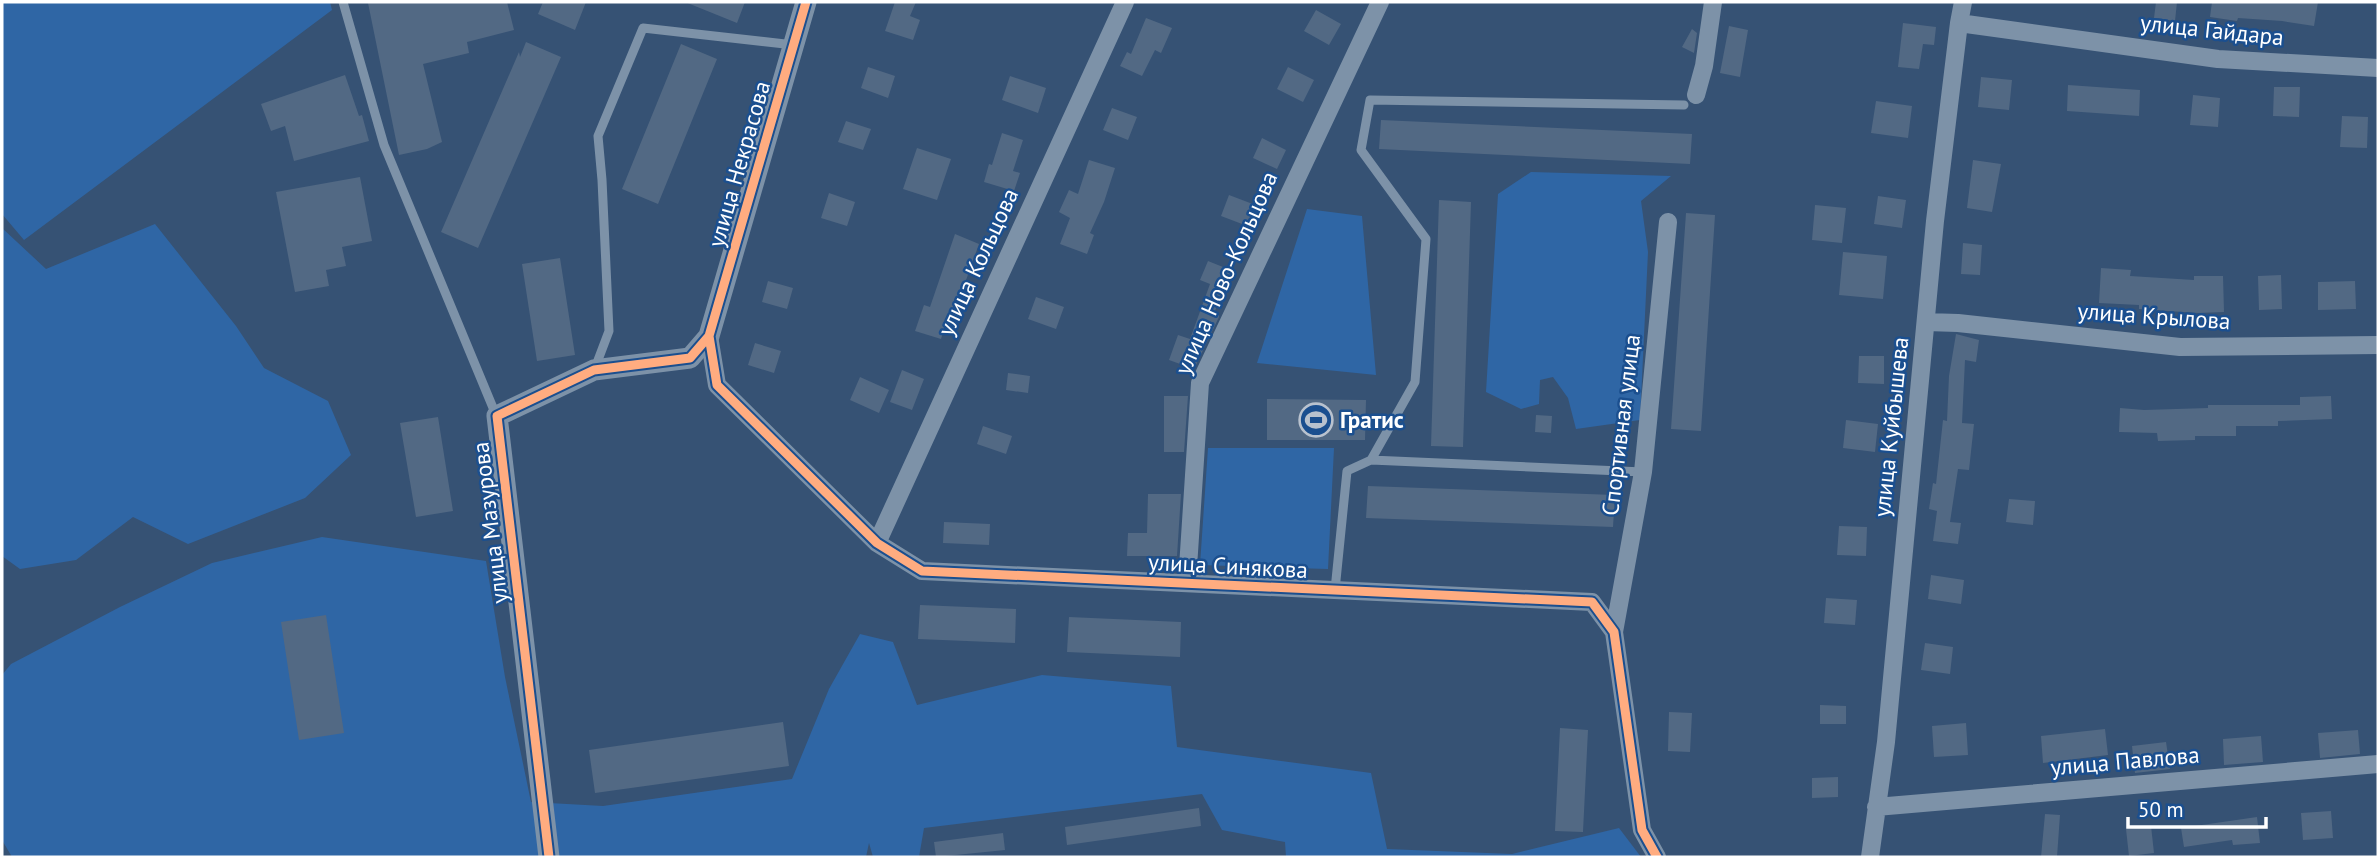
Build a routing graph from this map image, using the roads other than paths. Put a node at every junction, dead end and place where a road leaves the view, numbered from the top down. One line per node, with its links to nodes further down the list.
1 (343, 2): 16 (lane)
2 (806, 2): 8 (street, улица Некрасова)
3 (1125, 2): 19 (street, улица Кольцова)
4 (1380, 2): 20 (street, улица Ново-Кольцова)
5 (1713, 2): 10 (street)
6 (1963, 2): 7 (street, улица Куйбышева)
7 (1959, 23): 9 (street, улица Гайдара); 12 (street, улица Куйбышева)
8 (794, 45): 13 (street, улица Некрасова); 15 (lane)
9 (2378, 68)
10 (1690, 100): 17 (lane)
11 (1668, 222): 18 (street, Спортивная улица)
12 (1926, 321): 14 (street, улица Крылова); 24 (street, улица Куйбышева)
13 (709, 336): 15 (street, улица Мазурова); 19 (street, улица Синякова)
14 (2378, 345)
15 (594, 370): 16 (street, улица Мазурова)
16 (496, 416): 25 (street, улица Мазурова)
17 (1371, 460): 18 (lane); 21 (lane)
18 (1643, 472): 22 (street, Спортивная улица)
19 (877, 543): 20 (street, улица Синякова)
20 (1187, 583): 21 (street, улица Синякова)
21 (1335, 590): 22 (street, улица Синякова)
22 (1614, 632): 26 (street, улица Синякова)
23 (2378, 764): 24 (street, улица Павлова)
24 (1876, 807): 27 (street, улица Куйбышева)
25 (549, 857)
26 (1657, 857)
27 (1870, 857)

